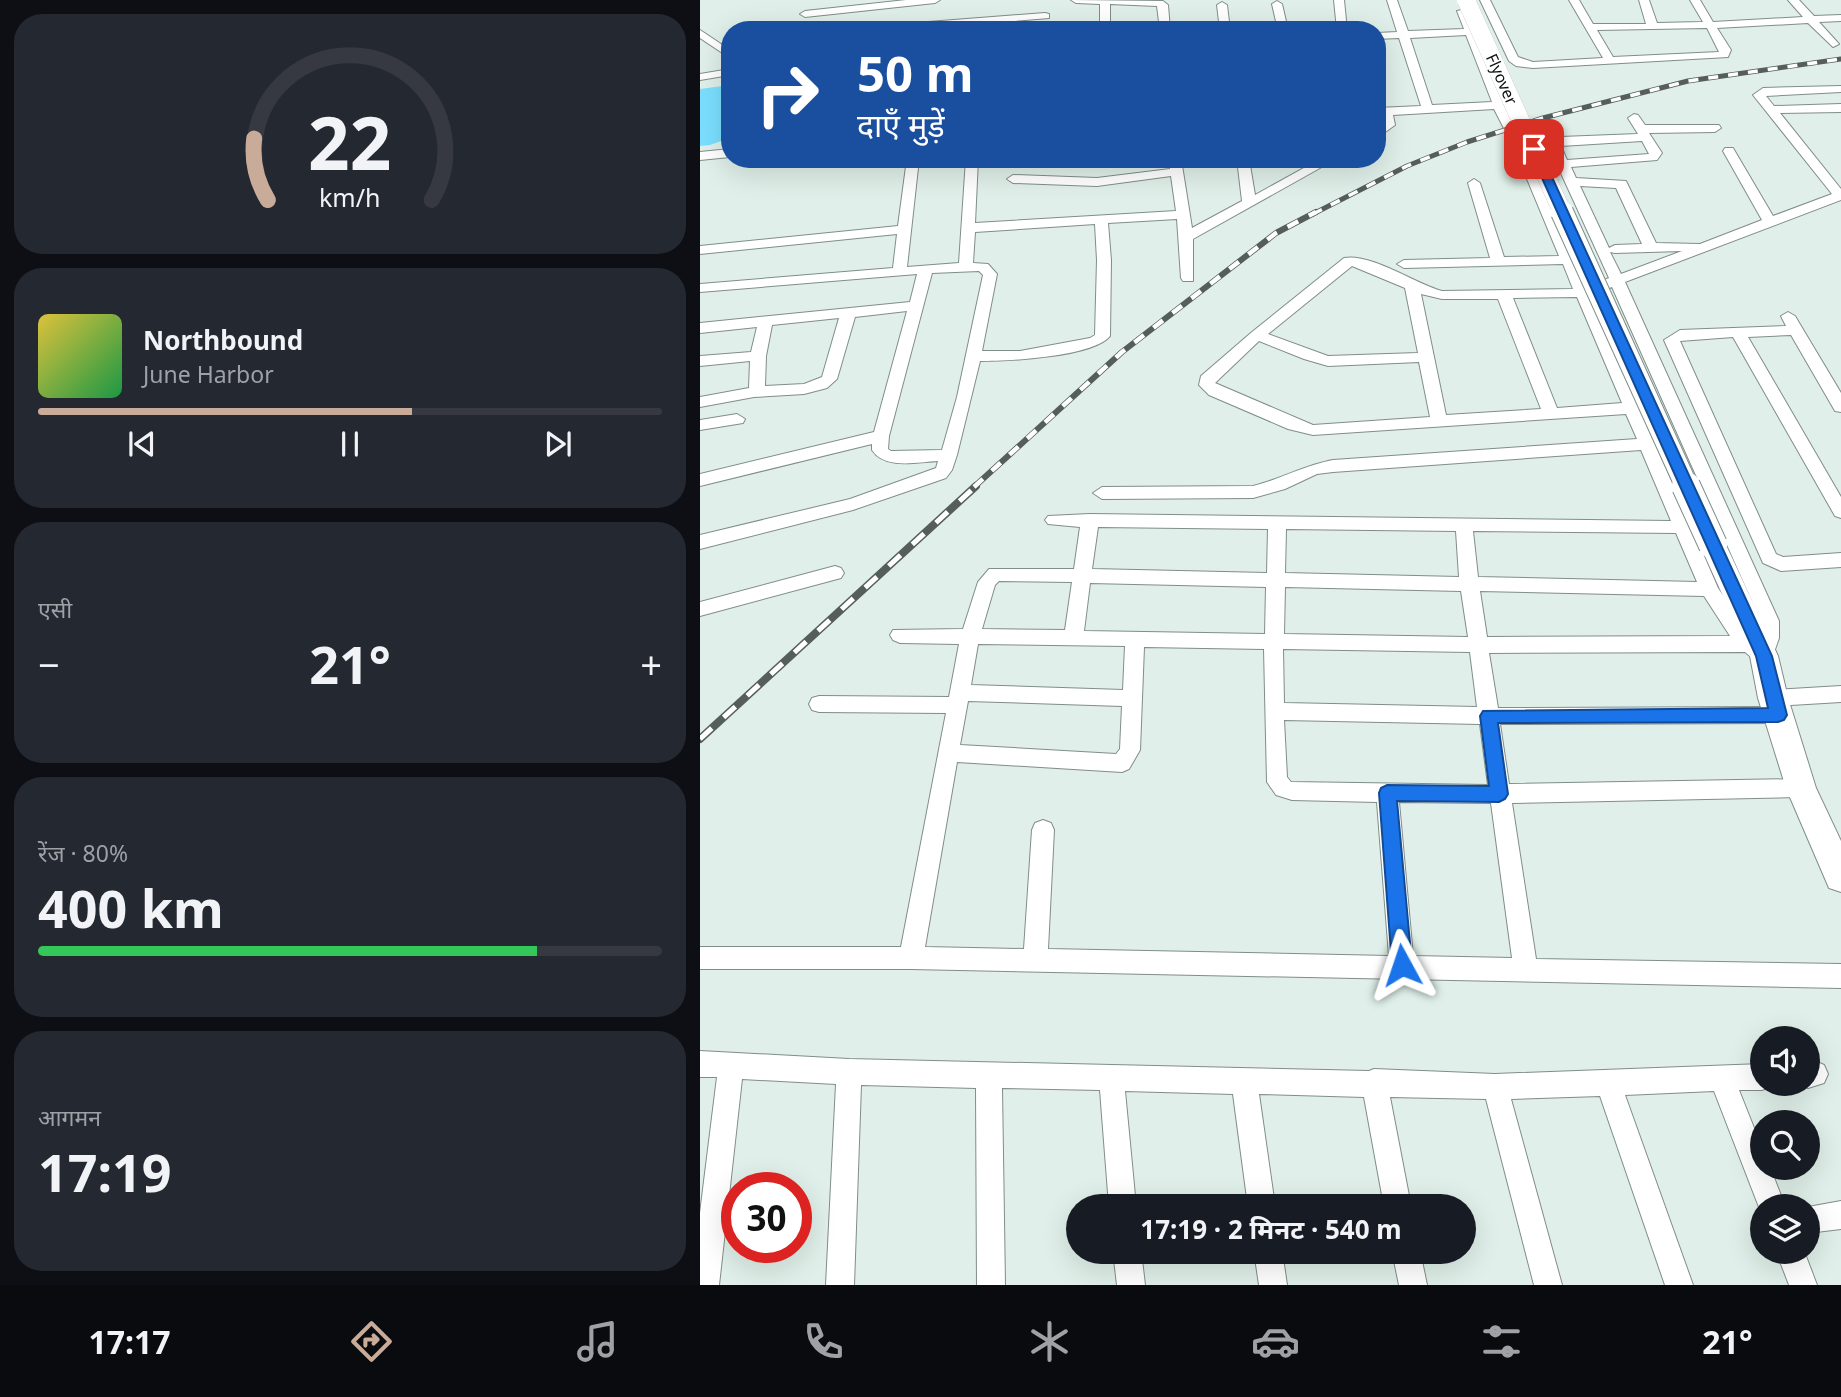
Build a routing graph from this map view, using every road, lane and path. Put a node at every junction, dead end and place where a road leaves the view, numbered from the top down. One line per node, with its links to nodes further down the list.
1 (935, 0): 17 (street)
2 (1048, 0): 18 (street)
3 (1076, 0): 14 (street)
4 (1339, 0): 28 (street)
5 (1392, 0): 36 (street)
6 (1458, 0): 34 (street)
7 (1466, 0): 133 (main road, Flyover, bridge)
8 (1485, 0): 41 (street)
9 (1574, 0): 30 (street)
10 (1644, 0): 31 (street)
11 (1695, 0): 29 (street)
12 (1793, 0): 20 (street)
13 (806, 2): 17 (street)
14 (1105, 2): 24 (street); 25 (street)
15 (1278, 4): 27 (street)
16 (1222, 5): 26 (street)
17 (805, 14): 21 (street)
18 (1045, 16): 22 (street); 23 (street)
19 (1841, 18): 20 (street)
20 (1810, 20): 29 (street); 33 (street)
21 (805, 21)
22 (980, 21)
23 (1045, 21)
24 (1105, 21)
25 (1164, 21)
26 (1224, 21)
27 (1281, 21)
28 (1341, 21)
29 (1707, 23): 31 (street); 42 (street)
30 (1590, 27): 31 (street); 42 (street)
31 (1653, 28)
32 (1841, 28): 33 (street)
33 (1820, 29): 38 (street)
34 (1471, 32): 36 (street); 40 (street)
35 (700, 33): 39 (street)
36 (1404, 34): 37 (street); 48 (street)
37 (1386, 35)
38 (1833, 44)
39 (721, 48)
40 (1481, 58): 41 (street); 46 (street)
41 (1513, 59): 42 (street)
42 (1610, 61)
43 (721, 74): 44 (street)
44 (700, 77)
45 (1841, 89): 49 (street)
46 (1498, 105): 48 (street); 78 (street)
47 (1841, 108): 49 (street)
48 (1428, 110): 50 (street)
49 (1773, 110): 66 (street)
50 (1386, 112)
51 (1641, 128): 52 (street); 56 (street); 56 (street)
52 (1715, 128)
53 (1729, 151): 70 (street)
54 (721, 154): 55 (street)
55 (700, 156)
56 (1563, 163): 65 (street)
57 (912, 168): 72 (street)
58 (971, 168): 71 (street)
59 (1165, 168): 63 (street)
60 (1175, 168): 68 (street)
61 (1243, 168): 67 (street)
62 (1313, 168): 67 (street)
63 (1013, 179)
64 (1474, 183): 79 (street)
65 (1571, 183): 75 (street); 85 (street)
66 (1838, 199): 70 (street)
67 (1249, 202): 73 (street)
68 (1181, 215): 69 (street); 73 (street)
69 (1101, 220): 71 (street); 97 (street)
70 (1770, 223): 74 (street)
71 (968, 228): 81 (street)
72 (906, 229): 77 (street); 83 (street)
73 (1186, 237): 84 (street)
74 (1713, 245): 75 (street); 85 (street)
75 (1651, 248): 76 (street)
76 (1615, 249)
77 (700, 250)
78 (1568, 260): 79 (street); 88 (street)
79 (1498, 262): 80 (street)
80 (1404, 264)
81 (966, 267): 82 (street); 97 (street)
82 (926, 269): 83 (street); 90 (street)
83 (900, 270): 87 (street)
84 (1188, 278)
85 (1615, 282): 88 (street); 133 (street)
86 (1412, 286): 89 (street); 94 (street); 98 (street)
87 (700, 288)
88 (1583, 293): 89 (street); 103 (street)
89 (1504, 295): 104 (street)
90 (916, 306): 91 (street); 108 (street)
91 (848, 314): 92 (street); 100 (street)
92 (765, 321): 93 (street); 96 (street)
93 (700, 328)
94 (1257, 334): 98 (street); 106 (street)
95 (1739, 334): 102 (street); 113 (street); 120 (street)
96 (758, 356): 99 (street); 100 (street)
97 (974, 356): 110 (street)
98 (1426, 357): 106 (street)
99 (700, 361)
100 (757, 391): 101 (street)
101 (700, 402)
102 (1841, 407)
103 (1632, 408): 104 (street); 109 (street)
104 (1550, 414): 106 (street)
105 (737, 419): 107 (street)
106 (1439, 422)
107 (700, 425)
108 (881, 436): 110 (street); 111 (street)
109 (1646, 444): 112 (street); 118 (street)
110 (949, 454): 119 (street)
111 (700, 480)
112 (1101, 494)
113 (1841, 512)
114 (1054, 520): 115 (street)
115 (1090, 520): 116 (street); 122 (street)
116 (1277, 524): 117 (street); 123 (street)
117 (1464, 526): 118 (street); 124 (street)
118 (1681, 527): 125 (street)
119 (700, 542)
120 (1841, 560)
121 (835, 573): 126 (street)
122 (1082, 575): 123 (street); 128 (street); 129 (street)
123 (1277, 580): 124 (street); 131 (street)
124 (1469, 582): 125 (street); 132 (street)
125 (1709, 589): 133 (street)
126 (700, 609)
127 (900, 635): 128 (street)
128 (970, 637): 129 (street); 135 (street)
129 (1073, 639): 130 (street)
130 (1135, 640): 131 (street); 134 (street)
131 (1275, 642): 132 (street); 139 (street)
132 (1479, 645): 133 (street); 140 (street)
133 (1756, 650): 138 (main road, Flyover)
134 (1132, 698): 135 (street); 141 (street)
135 (957, 699): 137 (street); 141 (street)
136 (1839, 699): 138 (street)
137 (818, 704)
138 (1775, 706): 140 (street); 142 (main road, Flyover)
139 (1274, 711): 140 (street); 143 (street)
140 (1489, 716): 144 (street)
141 (948, 753): 148 (street)
142 (1801, 788): 144 (street); 146 (main road, Flyover)
143 (1387, 793): 144 (street); 150 (street)
144 (1499, 794): 151 (street)
145 (1043, 830): 149 (street)
146 (1841, 877)
147 (700, 958): 148 (street)
148 (911, 958): 149 (street)
149 (1035, 962): 150 (street)
150 (1402, 965): 151 (street)
151 (1526, 970): 152 (street)
152 (1841, 976)
153 (700, 1064): 154 (street)
154 (731, 1065): 155 (street); 174 (street)
155 (849, 1072): 156 (street); 175 (street)
156 (989, 1076): 157 (street); 176 (street)
157 (1111, 1077): 160 (street); 164 (street)
158 (1750, 1078): 159 (street)
159 (1722, 1079): 162 (street); 167 (street)
160 (1244, 1080): 161 (street); 165 (street)
161 (1374, 1082): 163 (street); 166 (street)
162 (1609, 1084): 163 (street); 181 (street)
163 (1495, 1087): 180 (street)
164 (1122, 1194)
165 (1260, 1194)
166 (1396, 1194)
167 (1767, 1194)
168 (1841, 1215): 169 (street)
169 (1820, 1218)
170 (1128, 1264): 177 (street)
171 (1270, 1264): 178 (street)
172 (1409, 1264): 179 (street)
173 (1795, 1264): 182 (street)
174 (705, 1285)
175 (840, 1285)
176 (991, 1285)
177 (1130, 1285)
178 (1273, 1285)
179 (1413, 1285)
180 (1548, 1285)
181 (1679, 1285)
182 (1803, 1285)

